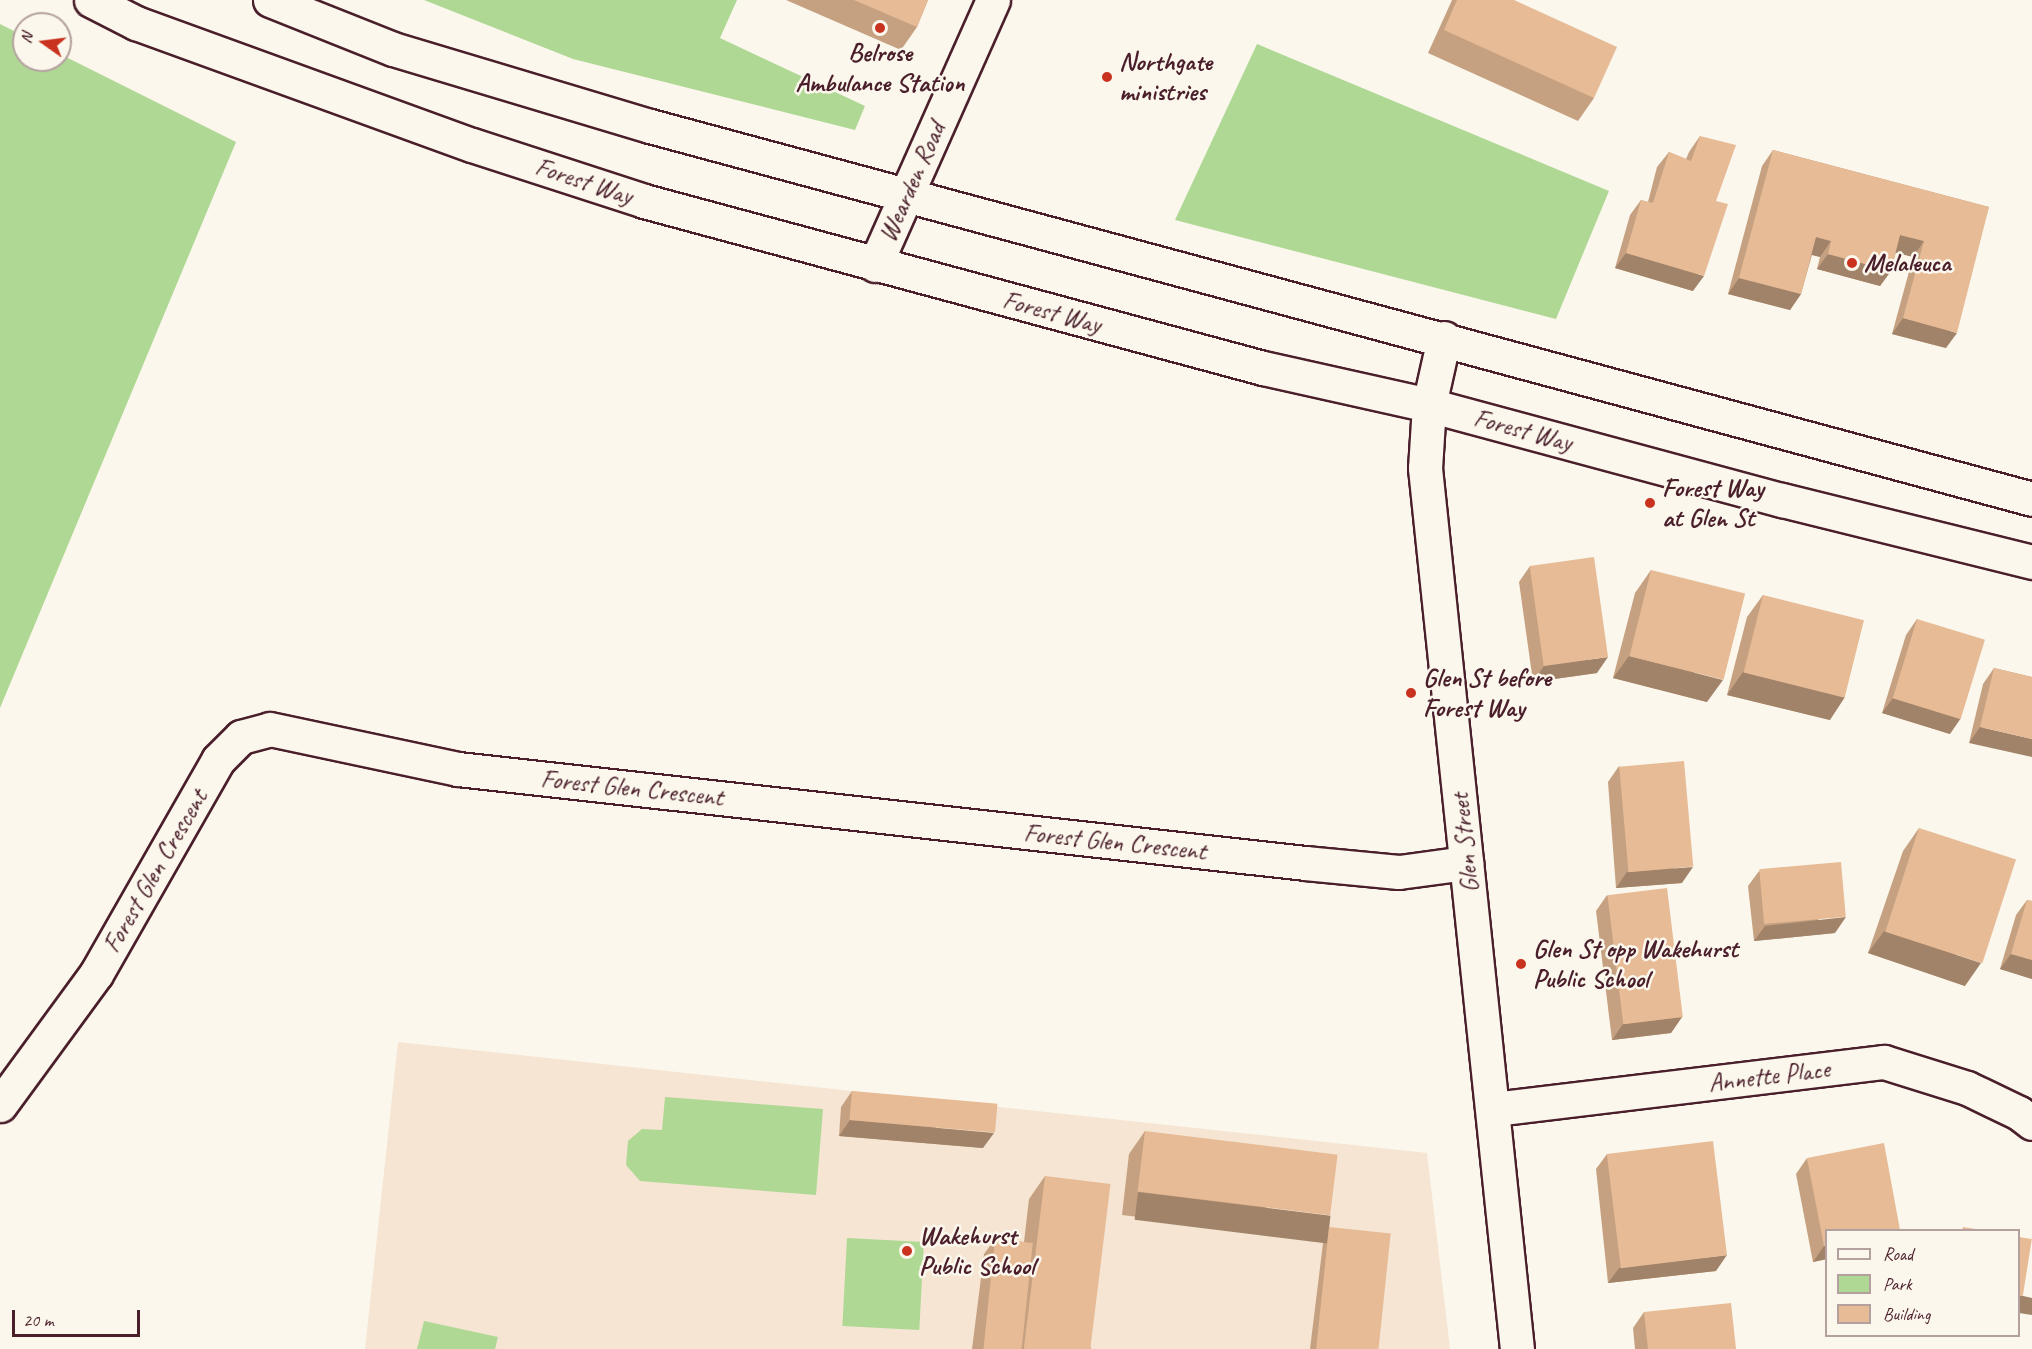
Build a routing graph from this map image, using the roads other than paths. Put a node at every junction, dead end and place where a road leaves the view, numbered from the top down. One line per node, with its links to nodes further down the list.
1 (91, 0): 5 (main road, Forest Way)
2 (270, 0): 4 (main road)
3 (993, 0): 4 (main road, Wearden Road)
4 (905, 196): 5 (main road, Wearden Road); 6 (main road)
5 (875, 265): 7 (main road, Forest Way)
6 (1444, 338): 7 (main road, Glen Street); 8 (main road)
7 (1429, 405): 9 (main road, Forest Way); 10 (main road, Glen Street)
8 (2032, 499)
9 (2032, 562)
10 (1466, 863): 11 (main road, Forest Glen Crescent); 12 (main road, Glen Street)
11 (0, 1105)
12 (1494, 1109): 13 (main road, Annette Place); 14 (main road, Glen Street)
13 (2032, 1123)
14 (1517, 1349)

